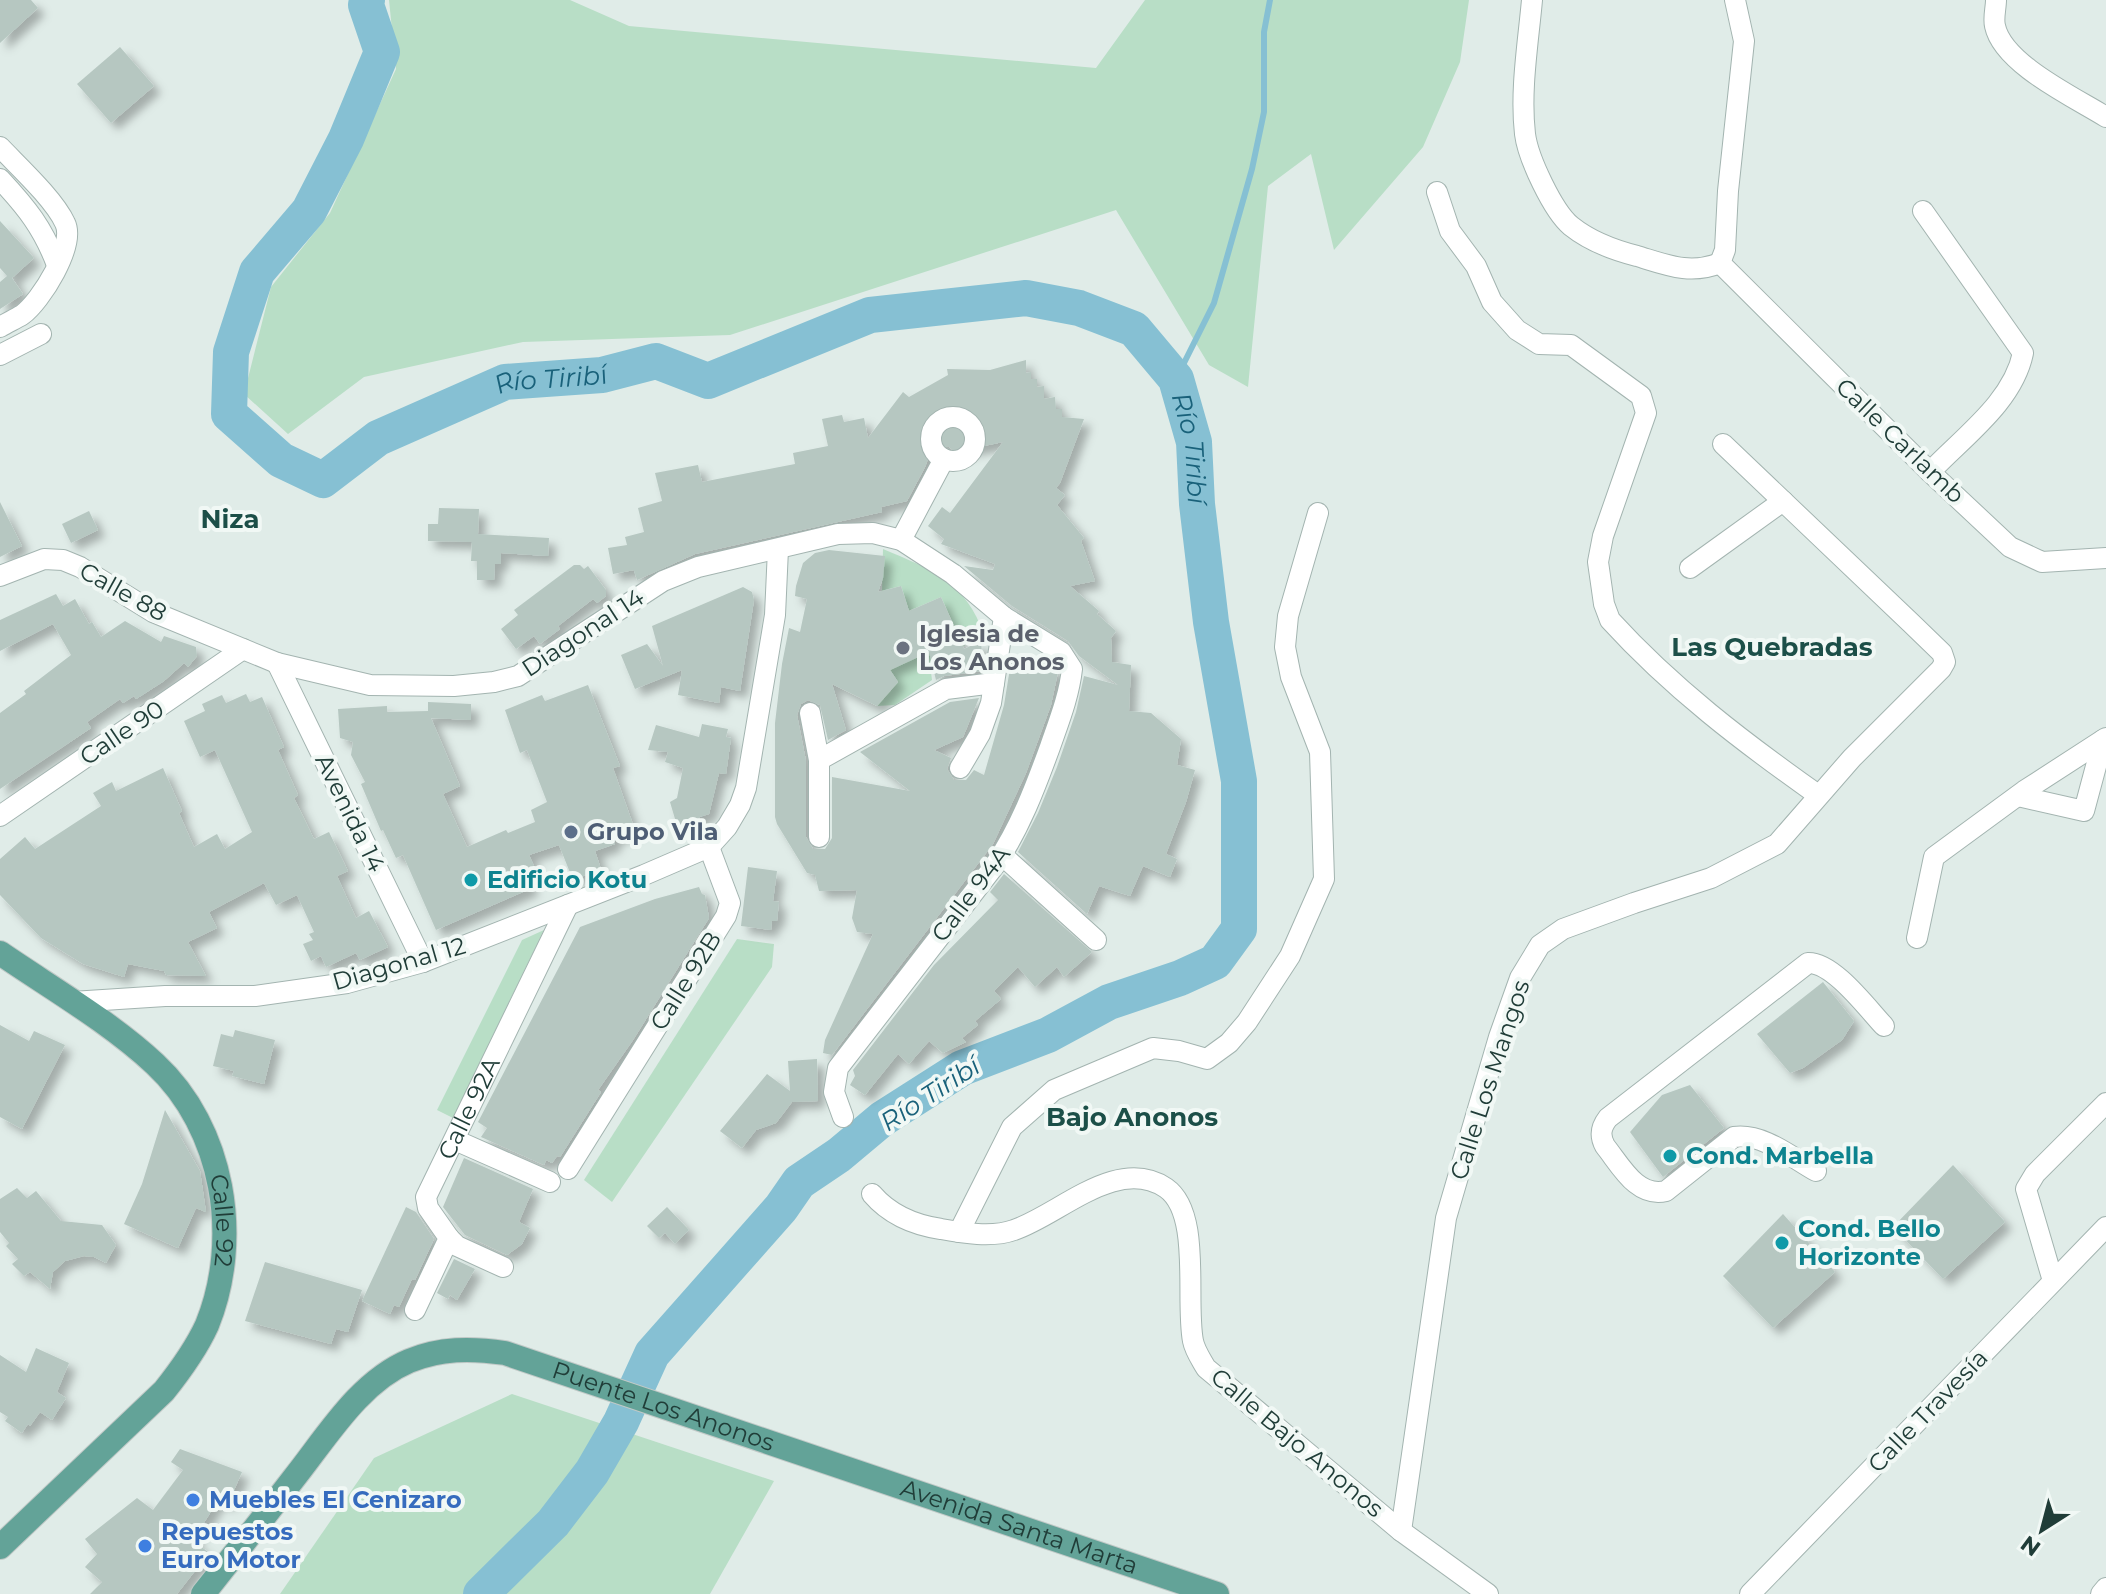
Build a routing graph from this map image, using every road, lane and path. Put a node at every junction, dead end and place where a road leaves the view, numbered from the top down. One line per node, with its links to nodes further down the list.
1 (1532, 0): 9 (street)
2 (1735, 0): 9 (street)
3 (1996, 0): 4 (street)
4 (2106, 117)
5 (0, 147): 10 (street)
6 (0, 179): 10 (street)
7 (1437, 192): 32 (street)
8 (1923, 211): 16 (street)
9 (1720, 263): 16 (street, Calle Carlamb)
10 (57, 265): 11 (street)
11 (0, 327)
12 (41, 334): 13 (street)
13 (0, 355)
14 (1723, 444): 17 (street)
15 (944, 459): 19 (street)
16 (1930, 472): 21 (street, Calle Carlamb)
17 (1783, 501): 22 (street); 32 (street, Calle Los Mangos)
18 (1318, 513): 53 (street)
19 (901, 540): 20 (street, Diagonal 14); 24 (street)
20 (778, 549): 26 (street, Diagonal 14); 36 (street)
21 (2106, 558)
22 (1690, 568)
23 (0, 576): 25 (street, Calle 88)
24 (1004, 617): 27 (street); 37 (street, Calle 94A)
25 (243, 649): 26 (street, Diagonal 14); 34 (street, Calle 90)
26 (277, 663): 42 (street, Avenida 14)
27 (994, 683): 30 (street); 31 (street)
28 (810, 713): 30 (street)
29 (2104, 739): 33 (street); 33 (street)
30 (819, 760): 35 (street)
31 (960, 768)
32 (1818, 795): 59 (street, Calle Los Mangos)
33 (2018, 796): 39 (street)
34 (0, 816)
35 (819, 837)
36 (709, 847): 38 (street, Diagonal 12); 48 (street, Calle 92B)
37 (1002, 855): 40 (street); 46 (street, Calle 94A)
38 (568, 905): 42 (street, Diagonal 12); 47 (street, Calle 92A)
39 (1917, 938)
40 (1096, 940)
41 (0, 953): 43 (main road, Calle 92)
42 (423, 962): 43 (street, Diagonal 12)
43 (72, 1002): 60 (main road, Calle 92)
44 (1884, 1026): 49 (street)
45 (2106, 1103): 56 (street)
46 (843, 1117)
47 (455, 1140): 50 (street); 54 (street, Calle 92A)
48 (568, 1169)
49 (1816, 1171)
50 (550, 1182)
51 (872, 1194): 53 (street, Calle Bajo Anonos)
52 (2106, 1227): 56 (street, Calle Travesía)
53 (959, 1232): 59 (street, Calle Bajo Anonos)
54 (449, 1238): 55 (street); 57 (street)
55 (503, 1267)
56 (2053, 1281): 65 (street, Calle Travesía)
57 (415, 1310)
58 (822, 1459): 62 (main road, Puente Los Anonos); 63 (main road, Avenida Santa Marta)
59 (1401, 1531): 64 (street, Calle Bajo Anonos)
60 (0, 1547)
61 (2106, 1588): 66 (street)
62 (203, 1594)
63 (1217, 1594)
64 (1488, 1594)
65 (1750, 1594)
66 (2101, 1594)

